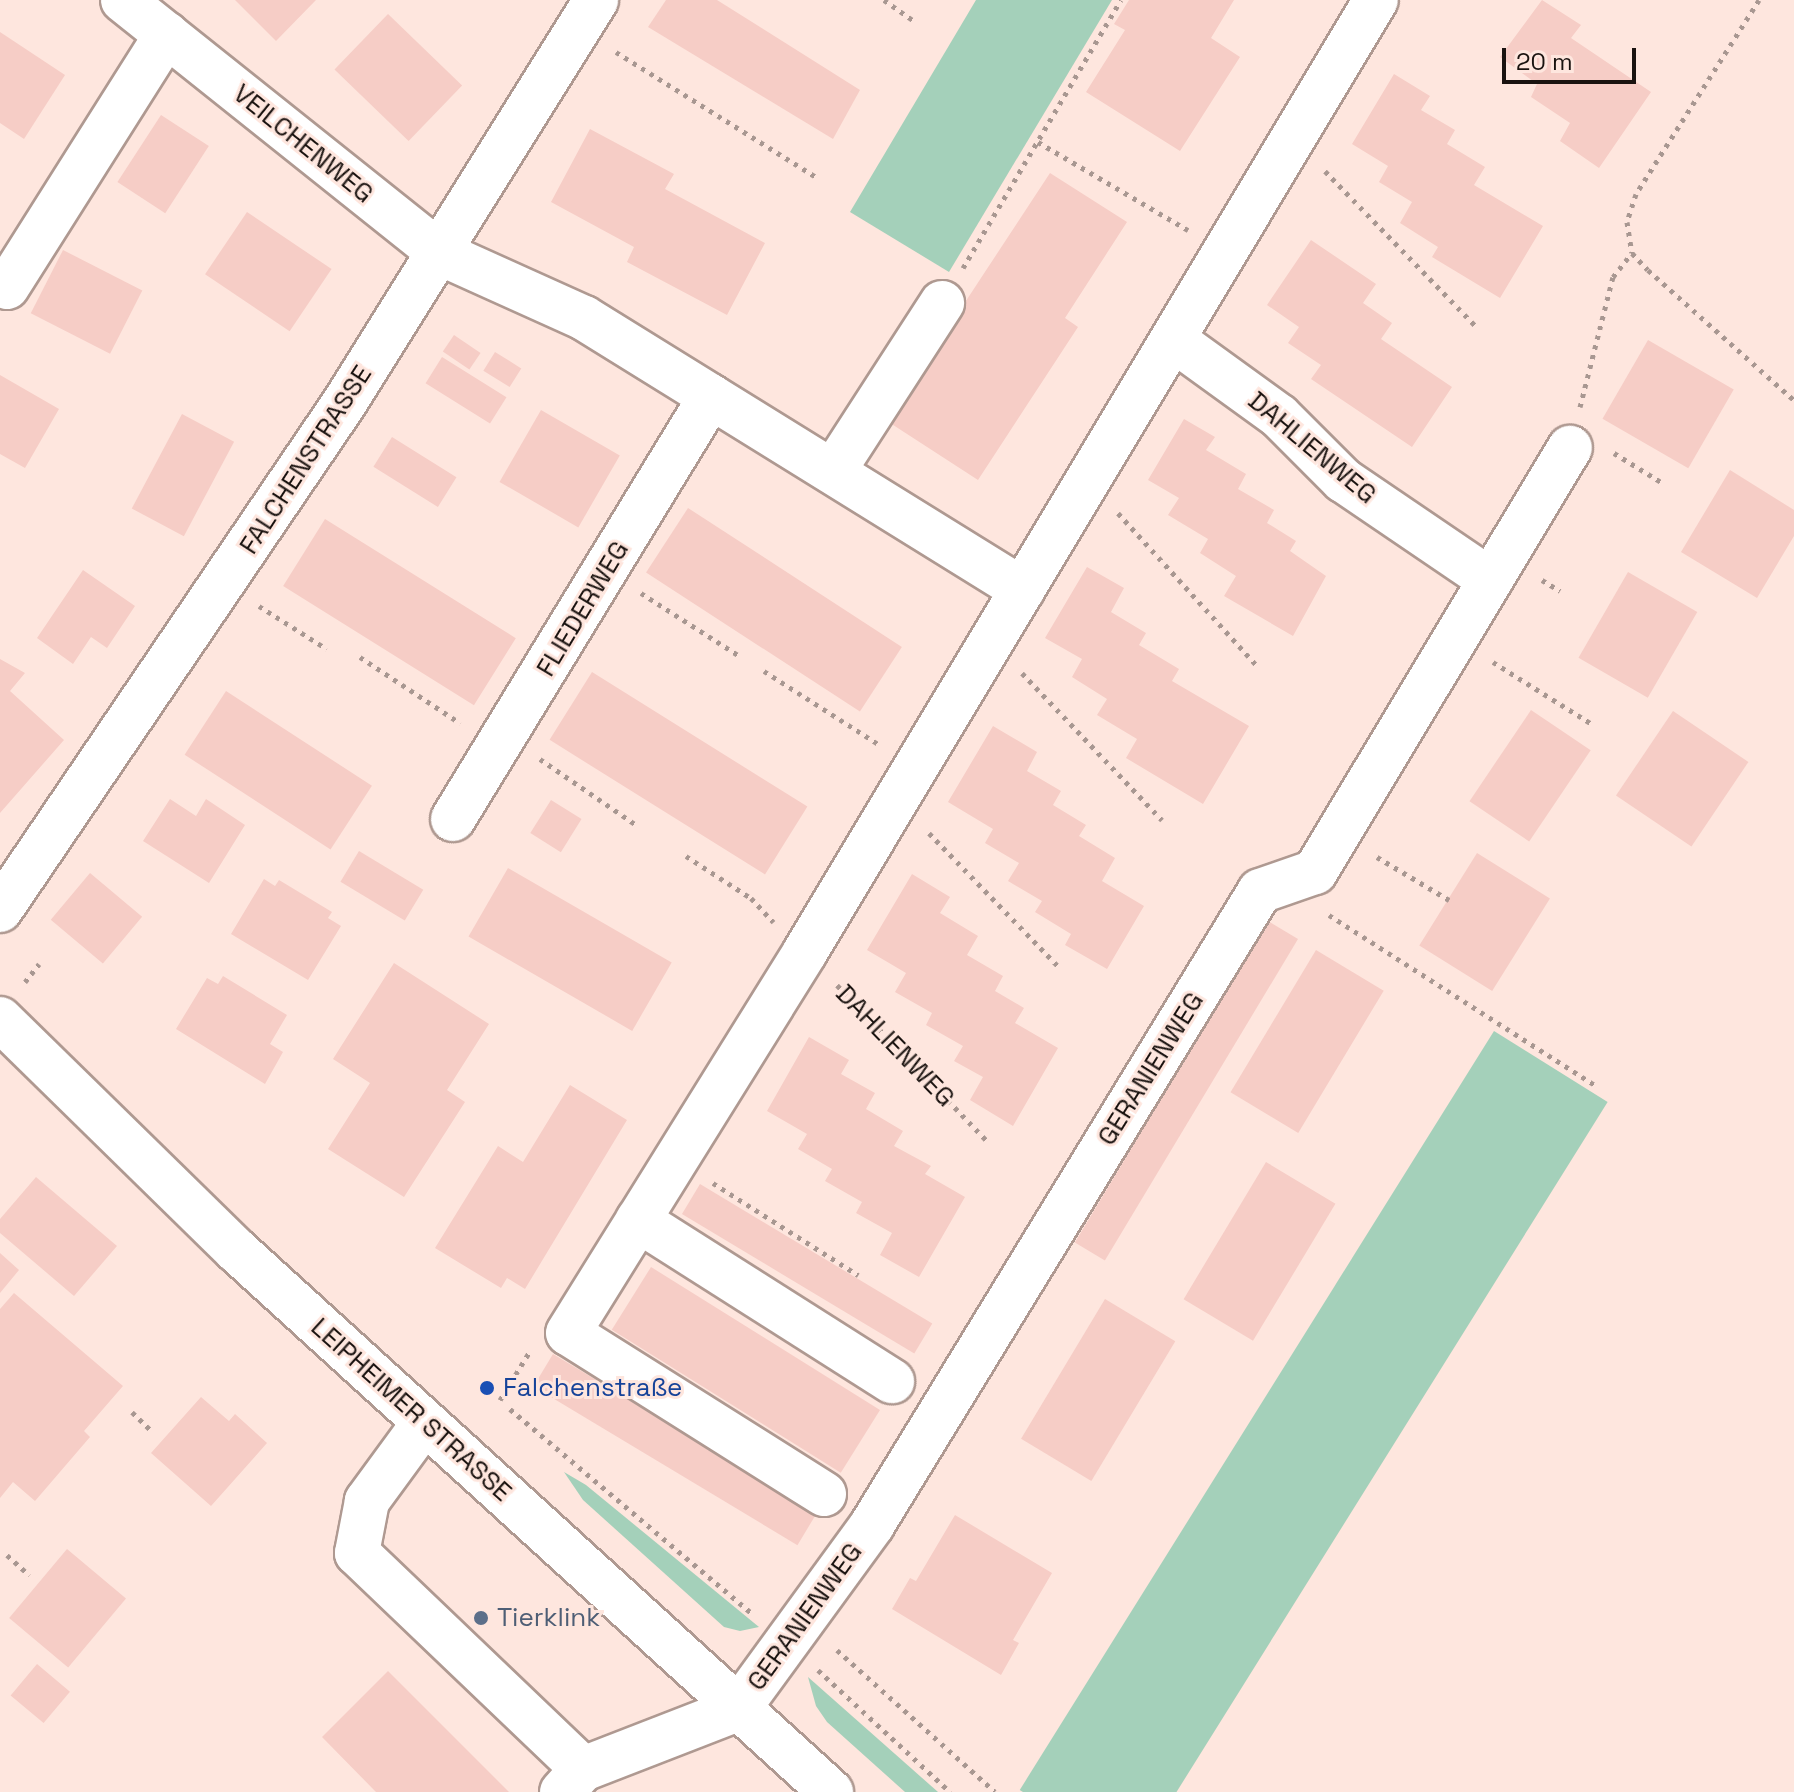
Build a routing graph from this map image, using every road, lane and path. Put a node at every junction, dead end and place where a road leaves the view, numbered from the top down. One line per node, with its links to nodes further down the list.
1 (123, 0): 8 (street, VEILCHENWEG)
2 (884, 0): 7 (path)
3 (1121, 0): 10 (path)
4 (1376, 0): 9 (street)
5 (1759, 0): 14 (path)
6 (588, 14): 11 (path); 12 (street, FALCHENSTRASSE)
7 (913, 20)
8 (167, 34): 12 (street, VEILCHENWEG); 15 (street)
9 (1294, 139): 13 (street); 17 (path)
10 (1037, 142): 13 (path); 16 (path)
11 (819, 179)
12 (440, 253): 19 (street); 26 (street, FALCHENSTRASSE)
13 (1227, 253): 18 (street)
14 (1632, 253): 20 (path); 21 (path)
15 (7, 287)
16 (942, 303): 22 (street)
17 (1475, 325)
18 (1174, 340): 23 (street); 25 (street, DAHLIENWEG)
19 (711, 397): 22 (street); 24 (street, FLIEDERWEG)
20 (1794, 400)
21 (1570, 448): 25 (street, GERANIENWEG)
22 (834, 470): 27 (street)
23 (1089, 482): 27 (street); 33 (path)
24 (607, 571): 32 (path); 36 (street, FLIEDERWEG)
25 (1490, 580): 28 (street, GERANIENWEG)
26 (225, 584): 30 (path); 45 (street, FALCHENSTRASSE)
27 (1023, 590): 29 (street)
28 (1455, 638): 35 (path); 41 (street, GERANIENWEG)
29 (992, 641): 37 (street); 39 (path)
30 (327, 649)
31 (360, 657): 36 (path)
32 (741, 657)
33 (1257, 666)
34 (764, 671): 37 (path)
35 (1592, 724)
36 (501, 742): 38 (street, FLIEDERWEG); 40 (path)
37 (907, 784): 46 (street); 47 (path)
38 (453, 819)
39 (1162, 820)
40 (635, 824)
41 (1338, 834): 43 (street, GERANIENWEG); 44 (path)
42 (686, 856): 46 (path, DAHLIENWEG)
43 (1281, 884): 49 (path); 64 (street, GERANIENWEG)
44 (1449, 900)
45 (0, 910)
46 (807, 948): 50 (path, DAHLIENWEG); 51 (street)
47 (1059, 967)
48 (0, 1019): 59 (street, LEIPHEIMER STRASSE)
49 (1595, 1085)
50 (986, 1140)
51 (676, 1159): 52 (street); 53 (path)
52 (638, 1220): 55 (street); 61 (street)
53 (858, 1275)
54 (532, 1349): 56 (path)
55 (892, 1381)
56 (500, 1400)
57 (510, 1409): 64 (path)
58 (132, 1412): 60 (path)
59 (424, 1423): 65 (street, LEIPHEIMER STRASSE); 66 (street)
60 (152, 1431)
61 (824, 1494)
62 (7, 1555): 63 (path)
63 (29, 1575)
64 (793, 1635): 65 (street, GERANIENWEG); 68 (path); 69 (path)
65 (738, 1709): 66 (street); 67 (street, LEIPHEIMER STRASSE)
66 (573, 1780)
67 (831, 1792)
68 (950, 1792)
69 (995, 1792)

